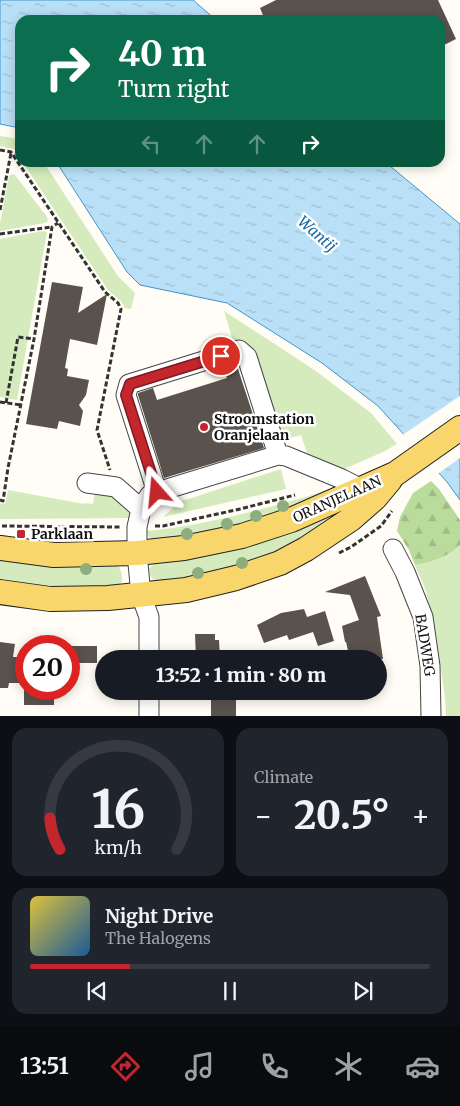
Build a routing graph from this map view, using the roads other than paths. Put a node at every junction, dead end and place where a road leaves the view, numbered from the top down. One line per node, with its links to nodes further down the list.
1 (460, 428): 3 (main road)
2 (278, 454): 5 (street); 6 (street); 6 (street)
3 (395, 474): 5 (main road, ORANJELAAN); 12 (main road, ORANJELAAN)
4 (88, 483): 7 (street)
5 (361, 489): 10 (main road, ORANJELAAN)
6 (157, 492): 7 (street)
7 (139, 518): 10 (street)
8 (0, 548): 10 (main road, ORANJELAAN)
9 (393, 549): 16 (street, BADWEG)
10 (138, 553): 12 (street)
11 (0, 592): 12 (main road, ORANJELAAN)
12 (141, 595): 13 (street)
13 (149, 650)
14 (149, 700): 15 (street)
15 (149, 716)
16 (431, 716)

